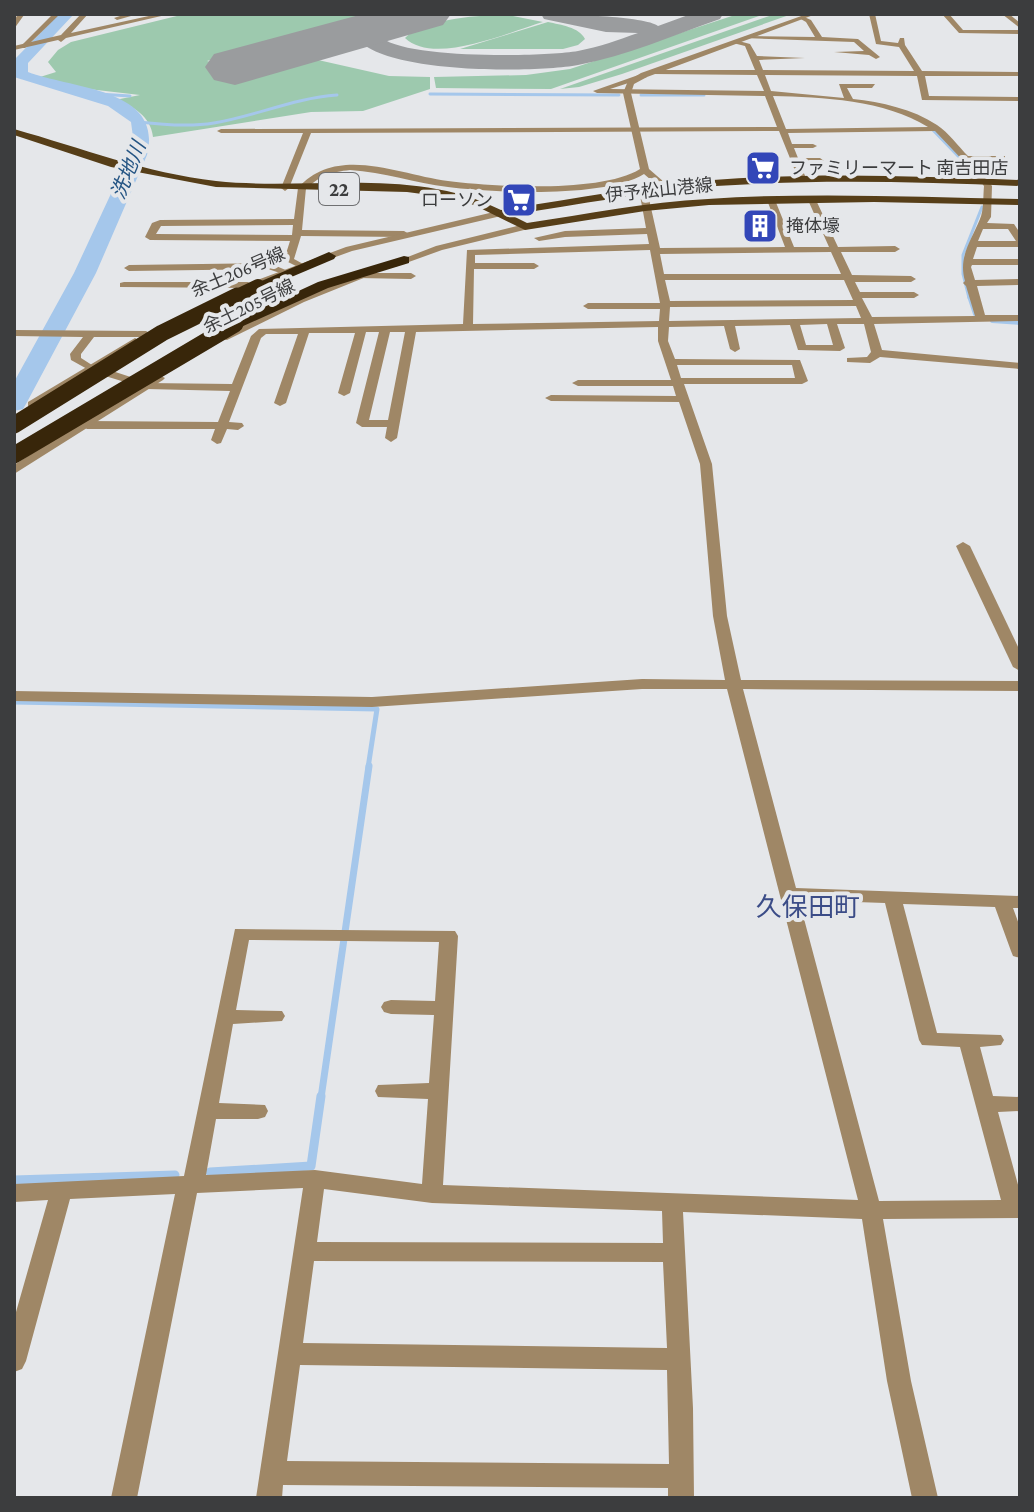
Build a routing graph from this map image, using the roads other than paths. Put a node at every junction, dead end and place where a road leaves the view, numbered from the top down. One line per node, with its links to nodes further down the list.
1 (57, 14): 22 (street)
2 (85, 14): 20 (street)
3 (167, 14): 13 (street)
4 (813, 14): 12 (street)
5 (872, 14): 27 (street)
6 (945, 14): 15 (street)
7 (21, 15): 14 (street)
8 (132, 15): 11 (street); 13 (street)
9 (1007, 16): 10 (street); 15 (street)
10 (1020, 17)
11 (117, 18)
12 (802, 18): 16 (street); 18 (street)
13 (146, 19): 20 (street)
14 (14, 27)
15 (1020, 29)
16 (814, 31): 17 (street); 19 (street)
17 (838, 31)
18 (746, 38): 19 (street); 21 (street)
19 (819, 39): 23 (street)
20 (61, 40): 22 (street)
21 (735, 42): 24 (street); 34 (street)
22 (22, 47)
23 (838, 52)
24 (755, 60): 25 (street); 31 (street)
25 (803, 60)
26 (830, 60): 32 (street)
27 (912, 63): 28 (street); 33 (street)
28 (927, 63)
29 (943, 63): 30 (street)
30 (1020, 64)
31 (760, 72): 32 (street); 34 (street); 43 (street)
32 (836, 72): 33 (street); 41 (street)
33 (919, 73): 35 (street); 40 (street)
34 (649, 74): 44 (street); 44 (street)
35 (1020, 74)
36 (690, 75): 45 (street)
37 (904, 81): 40 (street)
38 (938, 84): 40 (street)
39 (817, 85): 43 (street)
40 (923, 85): 49 (street)
41 (842, 86): 42 (street); 48 (street)
42 (872, 86)
43 (766, 89): 45 (street); 46 (street); 56 (street)
44 (627, 93): 45 (street); 54 (street)
45 (672, 93)
46 (823, 95): 48 (street); 52 (street)
47 (878, 95): 51 (street)
48 (849, 99): 51 (street)
49 (1020, 99)
50 (900, 103): 53 (street)
51 (885, 106): 53 (street)
52 (828, 107)
53 (911, 115): 55 (street)
54 (635, 129): 56 (street); 58 (street); 66 (street)
55 (933, 129): 56 (street); 63 (street)
56 (782, 130): 60 (street)
57 (221, 131): 58 (street)
58 (308, 131): 71 (street)
59 (15, 134): 71 (main road, 22)
60 (789, 146): 61 (street); 64 (street)
61 (813, 146)
62 (1002, 158): 63 (street)
63 (967, 159): 68 (street)
64 (795, 161): 65 (street); 67 (street)
65 (820, 161)
66 (645, 170): 70 (street); 72 (street)
67 (802, 178): 68 (main road, 伊予松山港線); 70 (main road, 伊予松山港線)
68 (985, 181): 69 (main road, 伊予松山港線); 76 (street)
69 (1020, 183)
70 (676, 186): 73 (main road, 伊予松山港線)
71 (285, 188): 72 (main road, 22)
72 (302, 188): 79 (main road, 22); 82 (street)
73 (643, 190): 78 (street); 79 (main road, 伊予松山港線)
74 (771, 200): 75 (main road, 伊予松山港線); 78 (main road, 伊予松山港線); 91 (street)
75 (812, 200): 76 (main road, 伊予松山港線); 92 (street)
76 (988, 202): 77 (main road, 伊予松山港線); 80 (street)
77 (1020, 202)
78 (645, 208): 81 (main road, 伊予松山港線); 83 (street)
79 (498, 214): 81 (main road, 22); 84 (street, 余土206号線)
80 (981, 226): 86 (street); 87 (street)
81 (525, 227): 85 (street); 94 (street, 余土205号線)
82 (297, 231): 82 (street); 84 (street); 97 (street)
83 (652, 231): 85 (street); 88 (street)
84 (404, 234): 93 (street, 余土206号線)
85 (539, 238): 89 (street)
86 (1020, 242): 87 (street)
87 (972, 244): 95 (street)
88 (656, 249): 89 (street); 91 (street); 104 (street)
89 (555, 251): 98 (street)
90 (889, 251): 92 (street)
91 (795, 254): 92 (street)
92 (839, 255): 105 (street)
93 (329, 256): 97 (street, 余土206号線); 109 (highway)
94 (404, 260): 102 (street, 余土205号線); 155 (highway, bridge)
95 (967, 262): 96 (street); 108 (street)
96 (1020, 262)
97 (300, 265): 101 (street, 余土206号線)
98 (471, 266): 99 (street); 122 (street)
99 (534, 266)
100 (129, 268): 101 (street)
101 (283, 271): 109 (street, 余土206号線)
102 (362, 276): 103 (street); 140 (street, 余土205号線)
103 (411, 276)
104 (660, 277): 105 (street); 113 (street)
105 (849, 278): 106 (street); 112 (street)
106 (911, 279)
107 (1020, 282): 108 (street)
108 (968, 283): 115 (street)
109 (253, 285): 110 (street); 129 (street, 余土206号線); 149 (highway, bridge)
110 (132, 287)
111 (914, 295): 112 (street)
112 (858, 299): 113 (street); 117 (street)
113 (665, 305): 114 (street); 121 (street)
114 (588, 307)
115 (981, 318): 116 (street); 117 (street)
116 (1020, 318)
117 (868, 321): 119 (street); 131 (street)
118 (794, 322): 119 (street); 119 (street); 120 (street)
119 (831, 322)
120 (729, 324): 121 (street); 130 (street)
121 (665, 325): 122 (street); 135 (street)
122 (468, 329): 123 (street)
123 (411, 330): 126 (street); 148 (street)
124 (304, 331): 125 (street); 133 (street); 141 (street)
125 (361, 331): 126 (street); 143 (street)
126 (385, 331): 148 (street)
127 (14, 333): 128 (street)
128 (91, 334): 129 (street); 137 (street)
129 (146, 334): 137 (street, 余土206号線)
130 (735, 349)
131 (877, 353): 132 (street); 136 (street)
132 (851, 360)
133 (294, 361): 134 (street); 142 (street)
134 (308, 361)
135 (669, 362): 138 (street); 138 (street)
136 (1020, 366)
137 (89, 367): 140 (street); 146 (street, 余土206号線)
138 (677, 382): 139 (street); 145 (street)
139 (578, 383)
140 (147, 386): 141 (street); 150 (street, 余土205号線)
141 (241, 392): 151 (street)
142 (298, 393)
143 (344, 393)
144 (556, 396): 145 (street)
145 (683, 399): 159 (street)
146 (14, 416)
147 (409, 422): 148 (street)
148 (394, 423): 153 (street)
149 (14, 425)
150 (87, 425): 151 (street); 156 (street, 余土205号線)
151 (223, 426): 152 (street); 154 (street)
152 (238, 426)
153 (391, 438)
154 (217, 440)
155 (14, 455)
156 (14, 470)
157 (963, 546): 158 (street)
158 (1020, 667)
159 (734, 685): 160 (street); 161 (street); 162 (street)
160 (1020, 686)
161 (14, 696)
162 (789, 894): 163 (street); 186 (street)
163 (892, 897): 164 (street); 171 (street)
164 (1001, 900): 165 (street); 166 (street)
165 (1020, 902)
166 (1020, 951)
167 (391, 1007): 168 (street)
168 (444, 1008): 170 (street); 174 (street)
169 (275, 1016): 170 (street)
170 (225, 1017): 177 (street)
171 (968, 1040): 172 (street); 175 (street)
172 (994, 1040)
173 (385, 1091): 174 (street)
174 (439, 1091): 183 (street)
175 (985, 1104): 176 (street); 185 (street)
176 (1018, 1104)
177 (207, 1111): 178 (street); 180 (street)
178 (258, 1111)
179 (315, 1179): 180 (street); 183 (street); 187 (street)
180 (191, 1185): 181 (street); 194 (street)
181 (61, 1191): 182 (street); 191 (street)
182 (14, 1193)
183 (432, 1194): 184 (street)
184 (672, 1201): 186 (street); 188 (street)
185 (1017, 1209): 186 (street)
186 (871, 1210): 196 (street)
187 (305, 1251): 188 (street); 189 (street)
188 (675, 1253): 190 (street)
189 (291, 1354): 190 (street); 192 (street)
190 (679, 1359): 193 (street)
191 (14, 1361)
192 (273, 1473): 193 (street); 195 (street)
193 (682, 1487)
194 (124, 1498)
195 (269, 1498)
196 (925, 1498)

